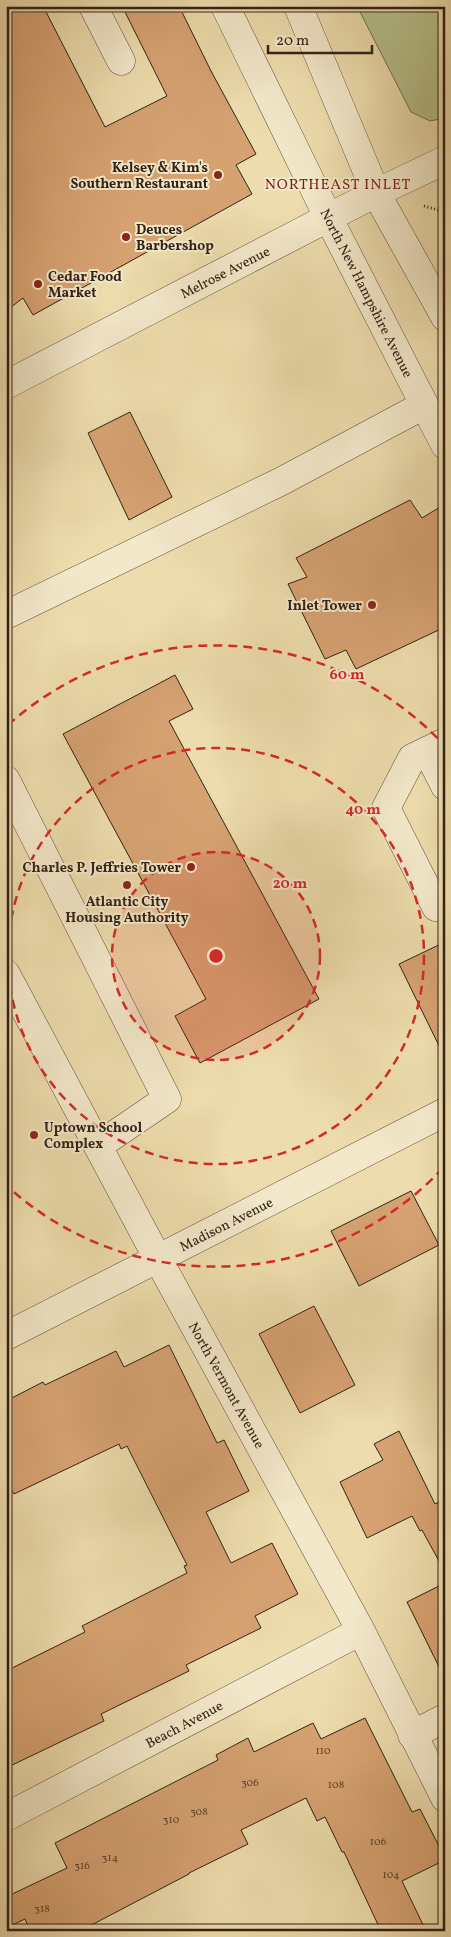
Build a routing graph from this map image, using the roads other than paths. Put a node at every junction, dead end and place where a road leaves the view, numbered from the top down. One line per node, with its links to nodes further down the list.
1 (93, 6): 4 (street)
2 (225, 6): 7 (street, North New Hampshire Avenue)
3 (298, 6): 6 (street)
4 (121, 61)
5 (445, 160): 6 (street, Melrose Avenue)
6 (376, 193): 7 (street, Melrose Avenue); 8 (street)
7 (329, 219): 9 (street, Melrose Avenue); 10 (street, North New Hampshire Avenue)
8 (445, 317)
9 (6, 385)
10 (424, 404): 11 (street, North New Hampshire Avenue); 12 (street)
11 (445, 445)
12 (6, 615)
13 (436, 746): 15 (street); 16 (street)
14 (6, 780): 19 (street)
15 (445, 786)
16 (445, 903)
17 (6, 974): 19 (street, North Vermont Avenue)
18 (445, 1112): 20 (street, Madison Avenue)
19 (98, 1146): 20 (street, North Vermont Avenue)
20 (158, 1259): 21 (street, Madison Avenue); 22 (street, North Vermont Avenue)
21 (6, 1336)
22 (361, 1631): 24 (street, North Vermont Avenue); 26 (street, Beach Avenue)
23 (445, 1718): 24 (street)
24 (412, 1735): 25 (street, North Vermont Avenue)
25 (445, 1798)
26 (6, 1817)

